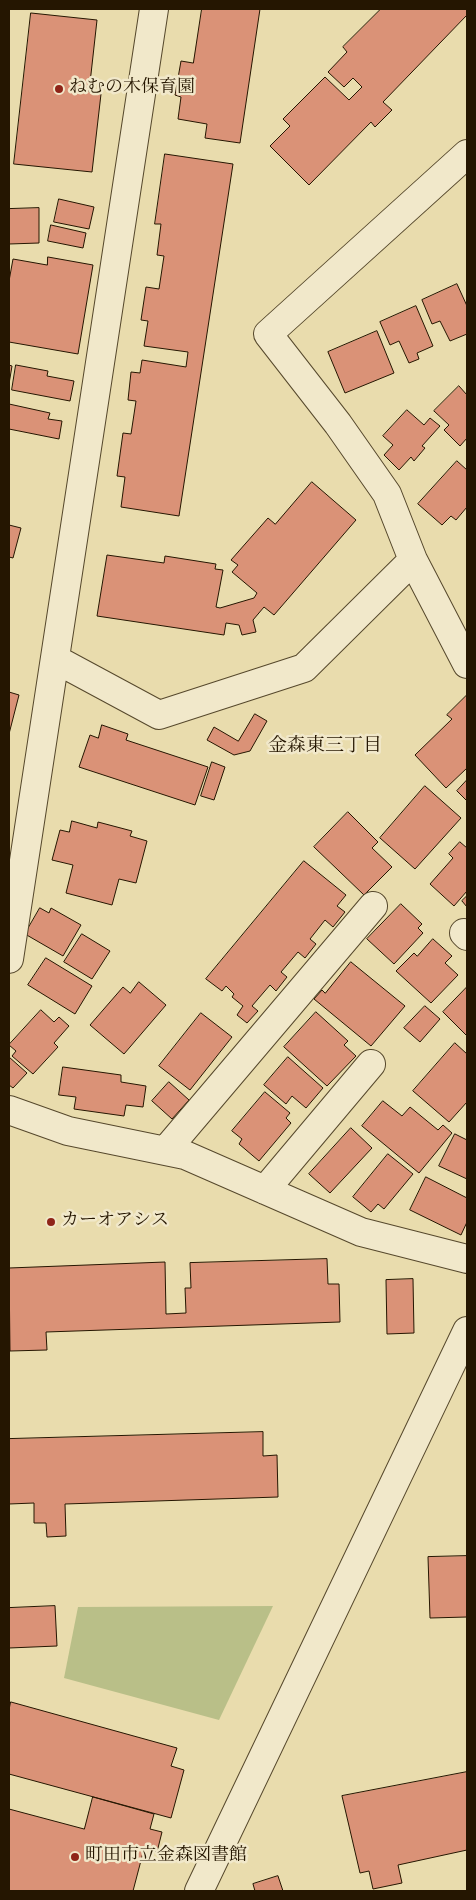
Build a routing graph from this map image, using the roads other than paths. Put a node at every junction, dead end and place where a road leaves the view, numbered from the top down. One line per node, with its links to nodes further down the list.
1 (154, 9): 4 (street)
2 (467, 154): 3 (street)
3 (413, 560): 4 (street); 5 (street)
4 (55, 659): 7 (street)
5 (467, 664)
6 (373, 906): 10 (street)
7 (9, 959)
8 (371, 1064): 11 (street)
9 (9, 1110): 10 (street)
10 (166, 1150): 11 (street)
11 (264, 1190): 12 (street)
12 (467, 1259)
13 (467, 1331): 14 (street)
14 (199, 1891)

